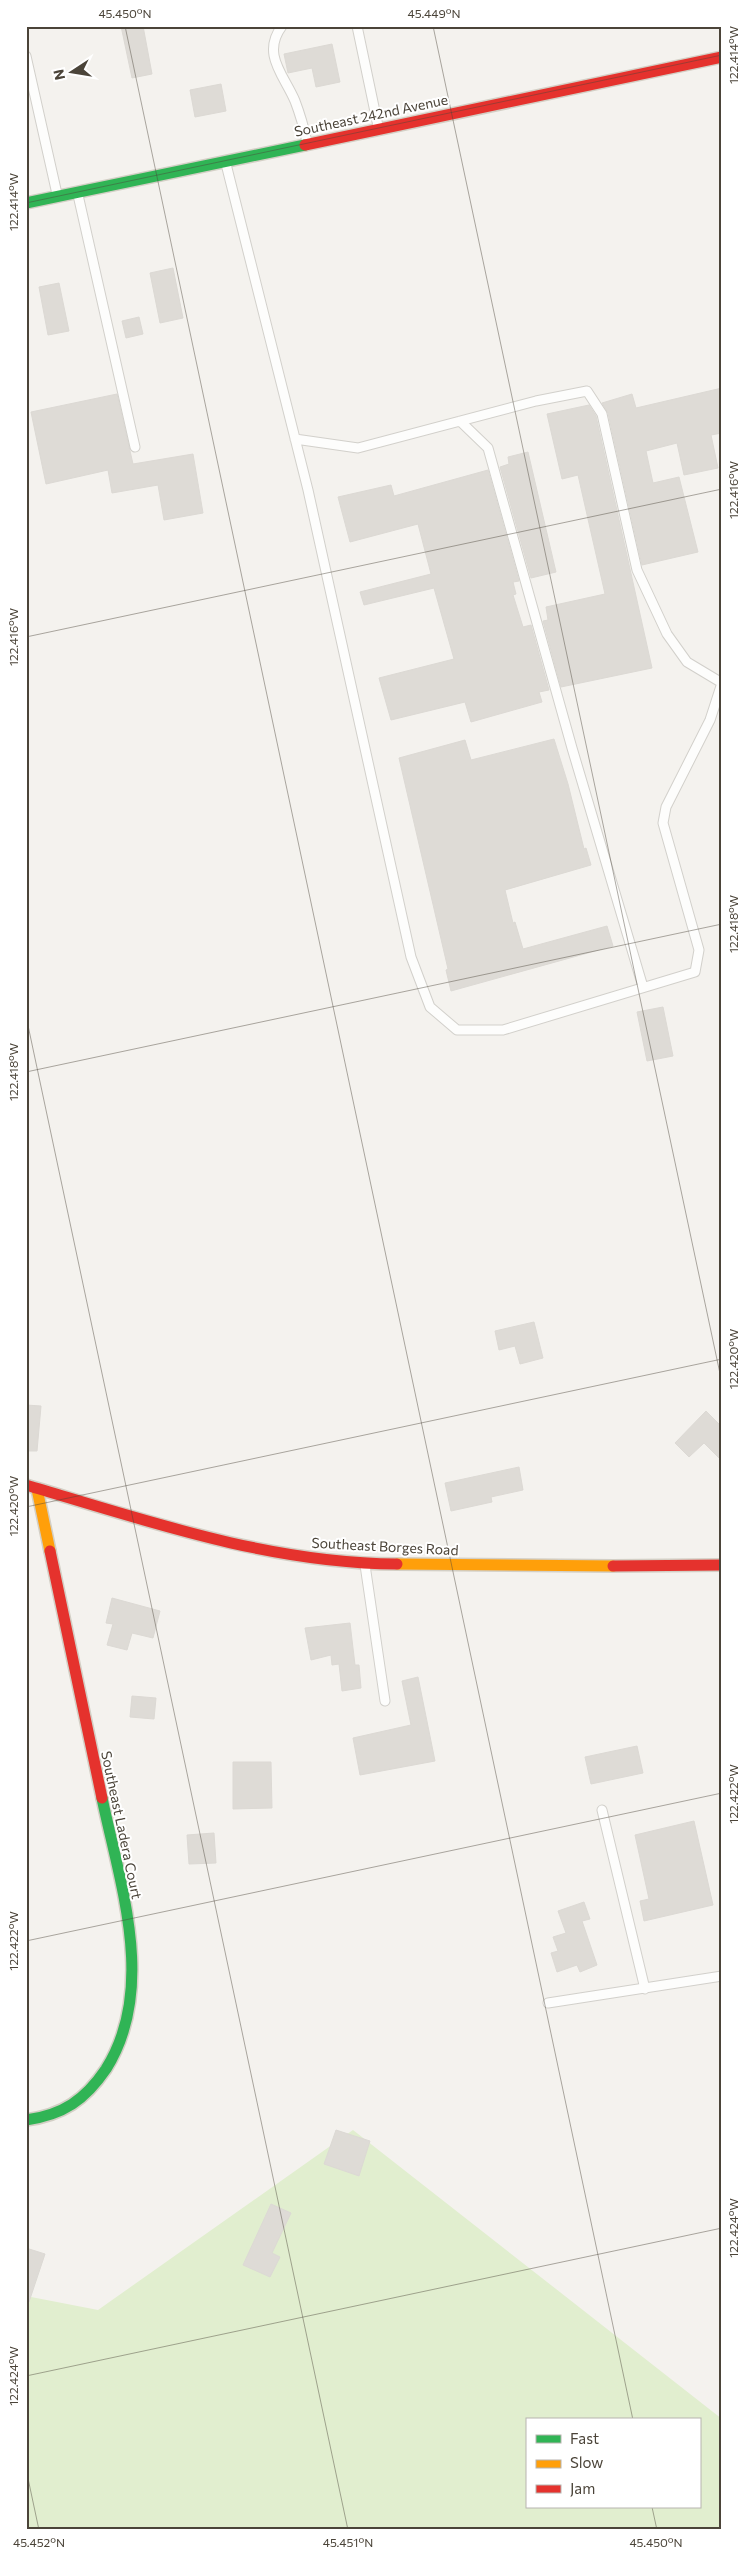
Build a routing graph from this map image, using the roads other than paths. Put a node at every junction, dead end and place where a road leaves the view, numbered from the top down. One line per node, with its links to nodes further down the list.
1 (282, 26): 6 (lane)
2 (357, 26): 5 (lane)
3 (26, 56): 9 (lane)
4 (722, 57): 5 (street, Southeast 242nd Avenue)
5 (379, 129): 6 (street, Southeast 242nd Avenue)
6 (308, 144): 7 (street, Southeast 242nd Avenue)
7 (225, 161): 8 (street, Southeast 242nd Avenue); 12 (lane)
8 (77, 192): 9 (street, Southeast 242nd Avenue); 13 (lane)
9 (58, 196): 10 (street, Southeast 242nd Avenue)
10 (26, 203)
11 (460, 421): 12 (lane); 14 (lane); 14 (lane)
12 (295, 439): 14 (lane)
13 (135, 447)
14 (644, 987)
15 (32, 1487): 16 (street, Southeast Borges Road); 23 (street, Southeast Ladera Court)
16 (364, 1563): 17 (street, Southeast Borges Road); 18 (lane)
17 (722, 1565)
18 (385, 1701)
19 (602, 1810): 21 (lane)
20 (722, 1976): 21 (lane)
21 (645, 1989): 22 (lane)
22 (548, 2003)
23 (26, 2120)

